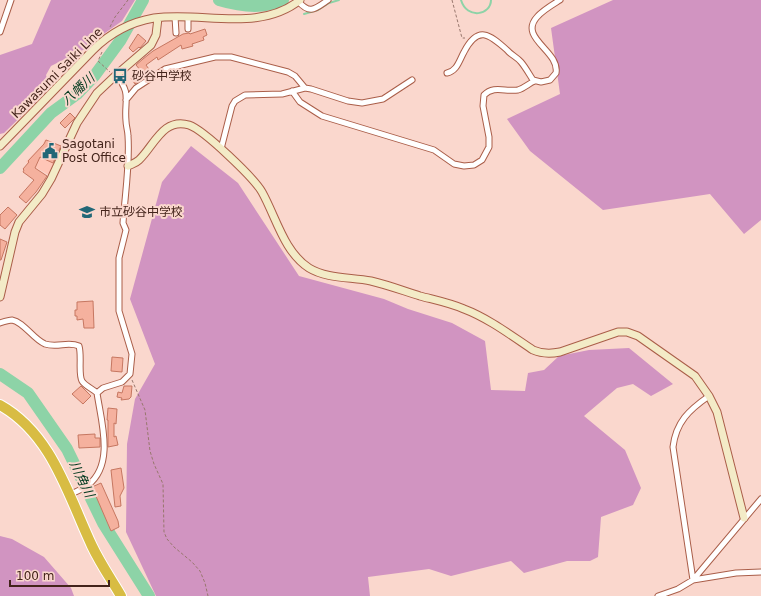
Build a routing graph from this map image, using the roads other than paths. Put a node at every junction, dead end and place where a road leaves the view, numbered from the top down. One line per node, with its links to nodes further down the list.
1 (11, 0): 9 (street)
2 (328, 0): 4 (street)
3 (560, 0): 14 (street)
4 (299, 1): 6 (street, Kawasumi Saiki Line)
5 (175, 17): 6 (street, Kawasumi Saiki Line); 7 (street, Kawasumi Saiki Line); 10 (street)
6 (188, 17): 8 (street)
7 (158, 18): 12 (street); 18 (street, Kawasumi Saiki Line)
8 (188, 29)
9 (0, 32)
10 (176, 33)
11 (447, 73): 14 (street)
12 (114, 74): 17 (street); 21 (street)
13 (412, 80): 15 (street)
14 (535, 81): 16 (street)
15 (305, 88): 16 (street); 17 (street)
16 (292, 91): 19 (street)
17 (126, 100): 20 (street)
18 (0, 146)
19 (221, 149): 20 (street); 24 (street)
20 (128, 166): 23 (street)
21 (0, 297)
22 (0, 323): 23 (street)
23 (97, 393): 26 (street)
24 (710, 396): 28 (street); 30 (street)
25 (0, 405): 26 (highway)
26 (69, 495): 31 (highway)
27 (761, 499): 28 (street)
28 (744, 518): 30 (street)
29 (761, 572): 30 (street)
30 (693, 580): 32 (street)
31 (121, 596)
32 (658, 596)

